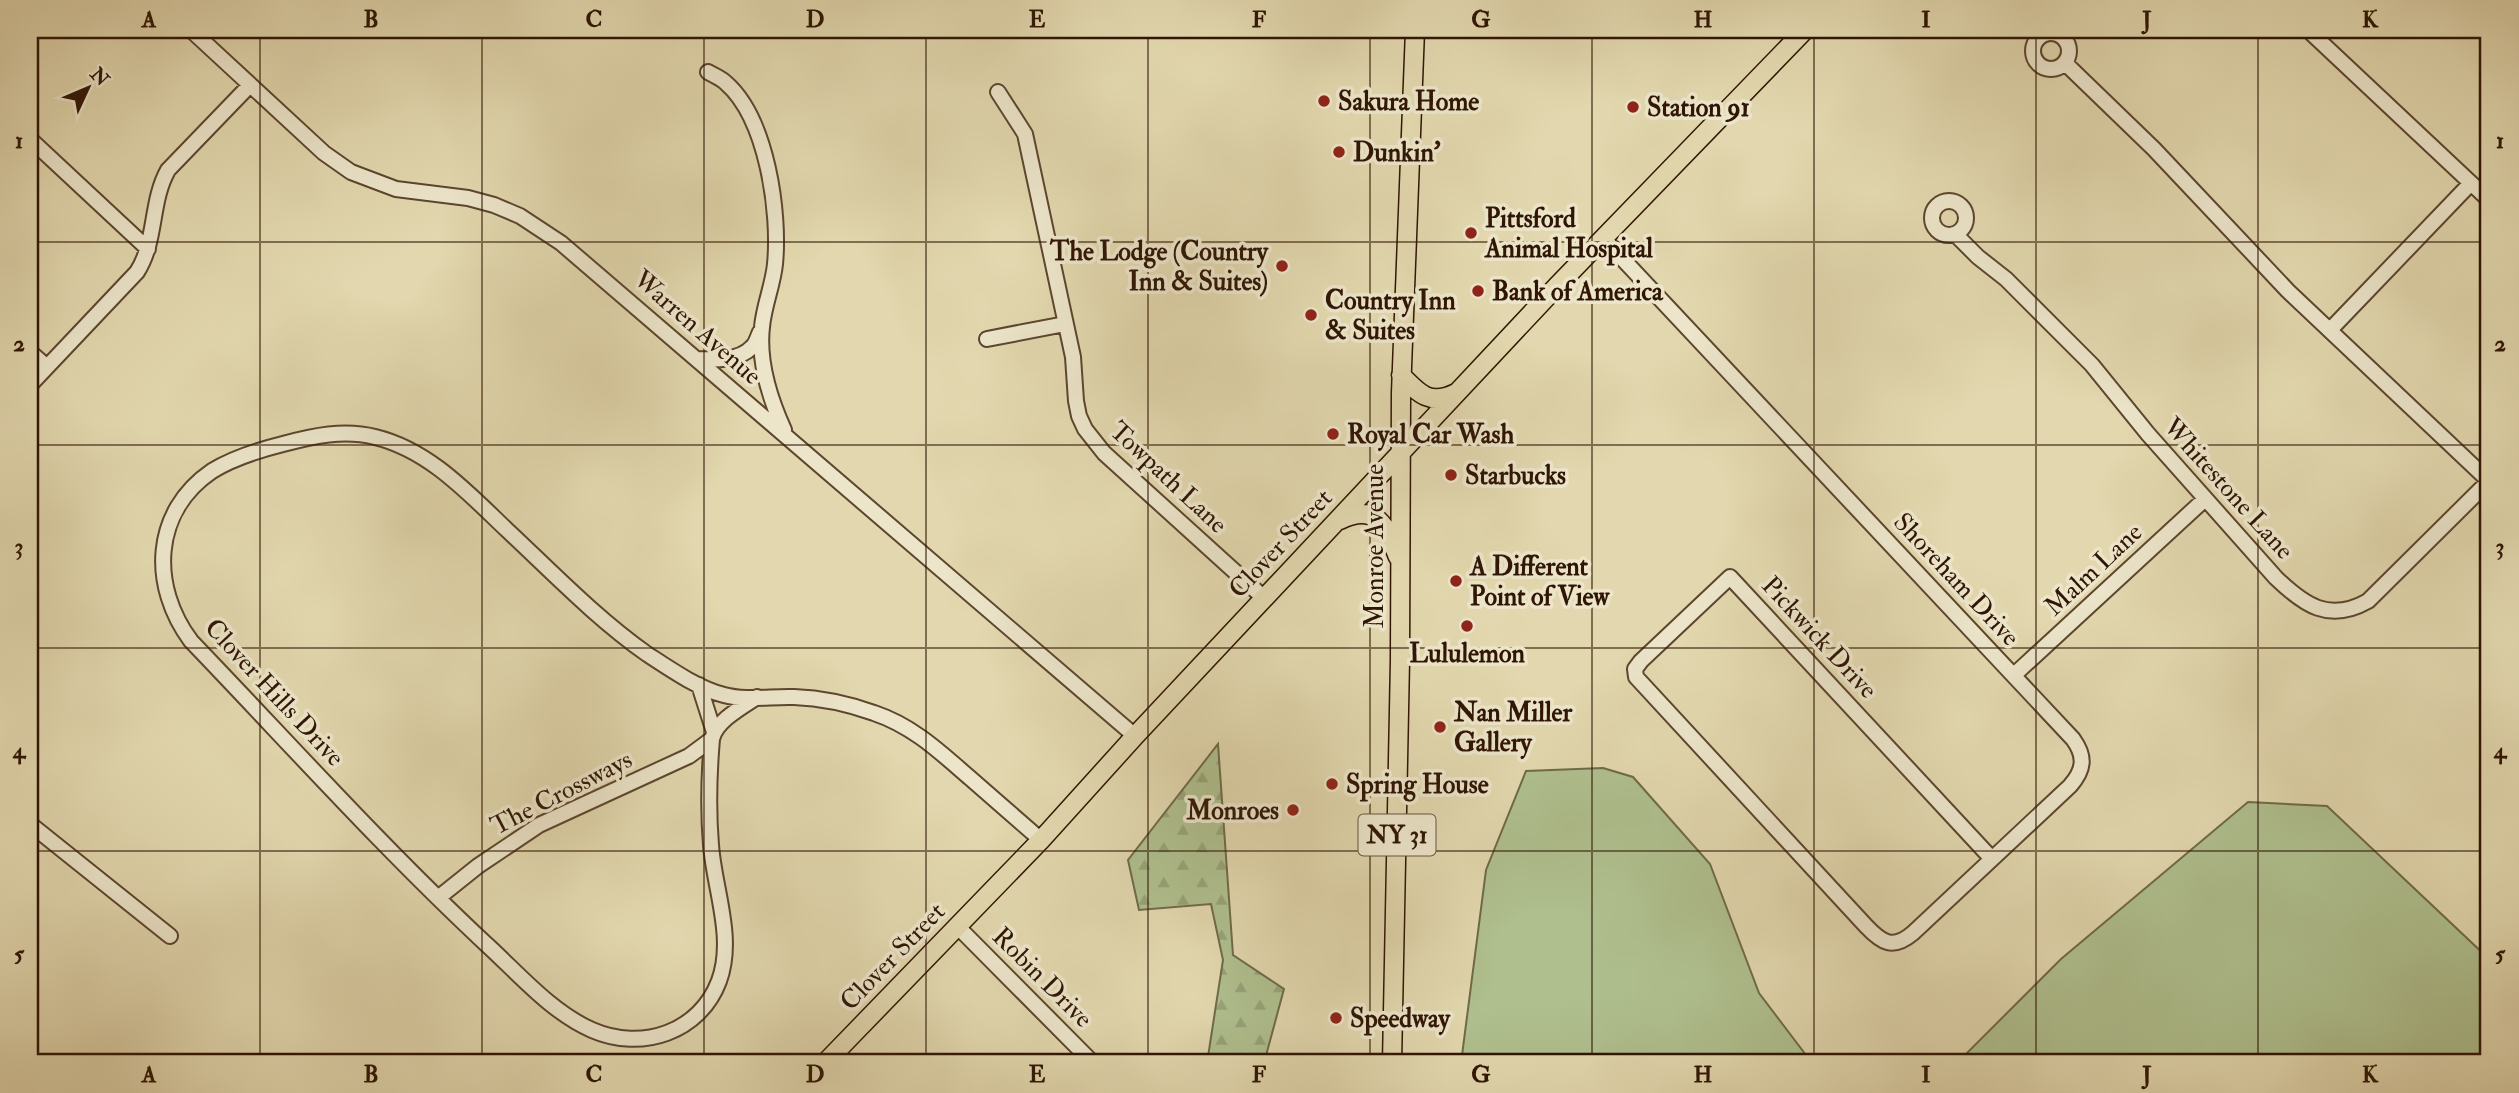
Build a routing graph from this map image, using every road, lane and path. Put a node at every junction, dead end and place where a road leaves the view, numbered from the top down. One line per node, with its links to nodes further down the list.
1 (191, 30): 7 (street, Warren Avenue)
2 (1415, 30): 22 (main road, Monroe Avenue / NY 31)
3 (1805, 30): 13 (main road, Clover Street)
4 (2308, 30): 10 (street)
5 (2065, 63): 17 (street, Whitestone Lane)
6 (708, 72): 16 (street)
7 (250, 85): 14 (street); 20 (street, Warren Avenue)
8 (998, 92): 15 (street, Towpath Lane)
9 (30, 139): 14 (street)
10 (2471, 183): 11 (street); 17 (street)
11 (2489, 200)
12 (1955, 234): 28 (street, Whitestone Lane)
13 (1603, 238): 24 (main road, Clover Street); 32 (street, Shoreham Drive)
14 (148, 249): 21 (street)
15 (1065, 324): 18 (street); 31 (street, Towpath Lane)
16 (762, 328): 20 (street); 25 (street)
17 (2330, 330): 27 (street, Whitestone Lane)
18 (987, 339)
19 (30, 352): 21 (street)
20 (698, 359): 25 (street, Warren Avenue)
21 (47, 368): 23 (street)
22 (1401, 375): 24 (main road); 26 (main road, Monroe Avenue / NY 31)
23 (30, 385)
24 (1456, 393): 26 (main road, Clover Street)
25 (786, 434): 36 (street, Warren Avenue)
26 (1401, 453): 29 (main road, Clover Street); 30 (main road, Monroe Avenue / NY 31)
27 (2489, 481): 28 (street, Whitestone Lane)
28 (2205, 499): 32 (street, Malm Lane)
29 (1337, 521): 30 (main road); 31 (main road, Clover Street)
30 (1401, 563): 46 (main road, Monroe Avenue / NY 31)
31 (1264, 598): 36 (main road, Clover Street)
32 (2014, 675): 39 (street, Shoreham Drive)
33 (699, 685): 34 (street, Clover Hills Drive); 35 (street, Clover Hills Drive); 40 (street, Clover Hills Drive)
34 (757, 697): 35 (street); 38 (street, Clover Hills Drive)
35 (713, 735): 40 (street, The Crossways); 40 (street, Clover Hills Drive)
36 (1135, 736): 38 (main road, Clover Street)
37 (30, 824): 42 (street)
38 (1041, 840): 41 (main road, Clover Street)
39 (1992, 859): 43 (street, Shoreham Drive); 43 (street, Pickwick Drive)
40 (438, 898)
41 (957, 926): 44 (main road, Clover Street); 45 (street, Robin Drive)
42 (170, 936)
43 (1890, 943)
44 (825, 1063)
45 (1093, 1063)
46 (1392, 1063)

